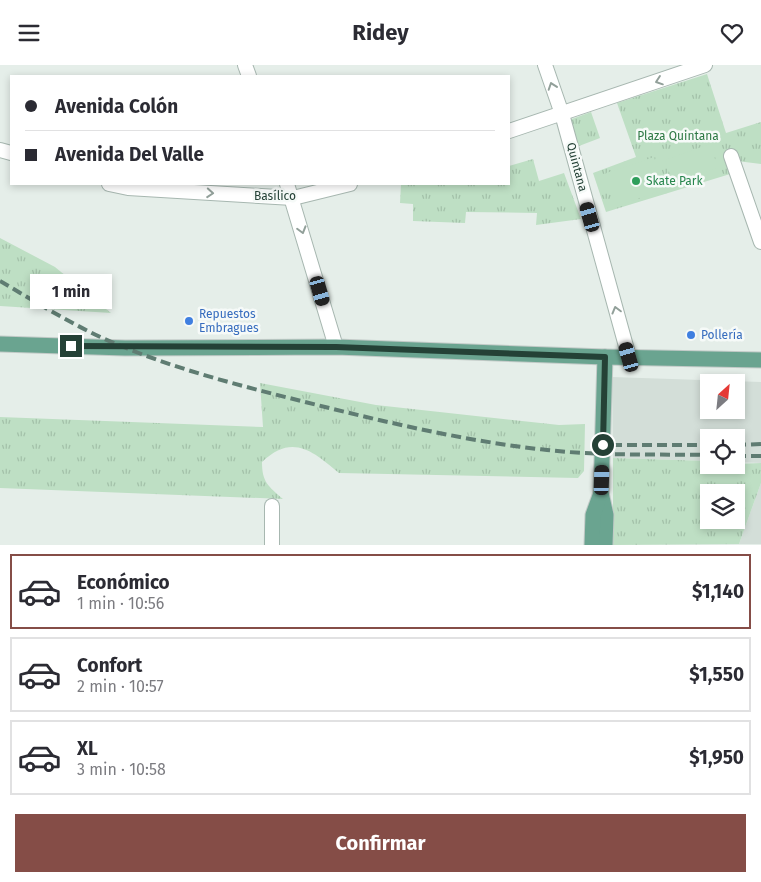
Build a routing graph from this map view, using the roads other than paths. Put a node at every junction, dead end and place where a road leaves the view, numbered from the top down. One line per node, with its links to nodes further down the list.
1 (545, 65): 3 (street, Quintana, one-way to 1)
2 (705, 65): 3 (street, one-way to 3)
3 (562, 114): 4 (street); 14 (street, Quintana, one-way to 3)
4 (510, 131)
5 (731, 156): 10 (street)
6 (114, 185): 9 (street, Basílico, one-way to 9)
7 (288, 185): 9 (street)
8 (346, 185): 9 (street, Basílico)
9 (293, 199): 12 (street, one-way to 12)
10 (761, 242)
11 (0, 344): 12 (main road)
12 (336, 347): 13 (main road)
13 (605, 357): 14 (main road); 16 (main road)
14 (629, 357): 15 (main road)
15 (761, 360)
16 (601, 493): 19 (main road); 20 (main road)
17 (272, 506): 18 (street)
18 (272, 545)
19 (592, 545)
20 (605, 545)

